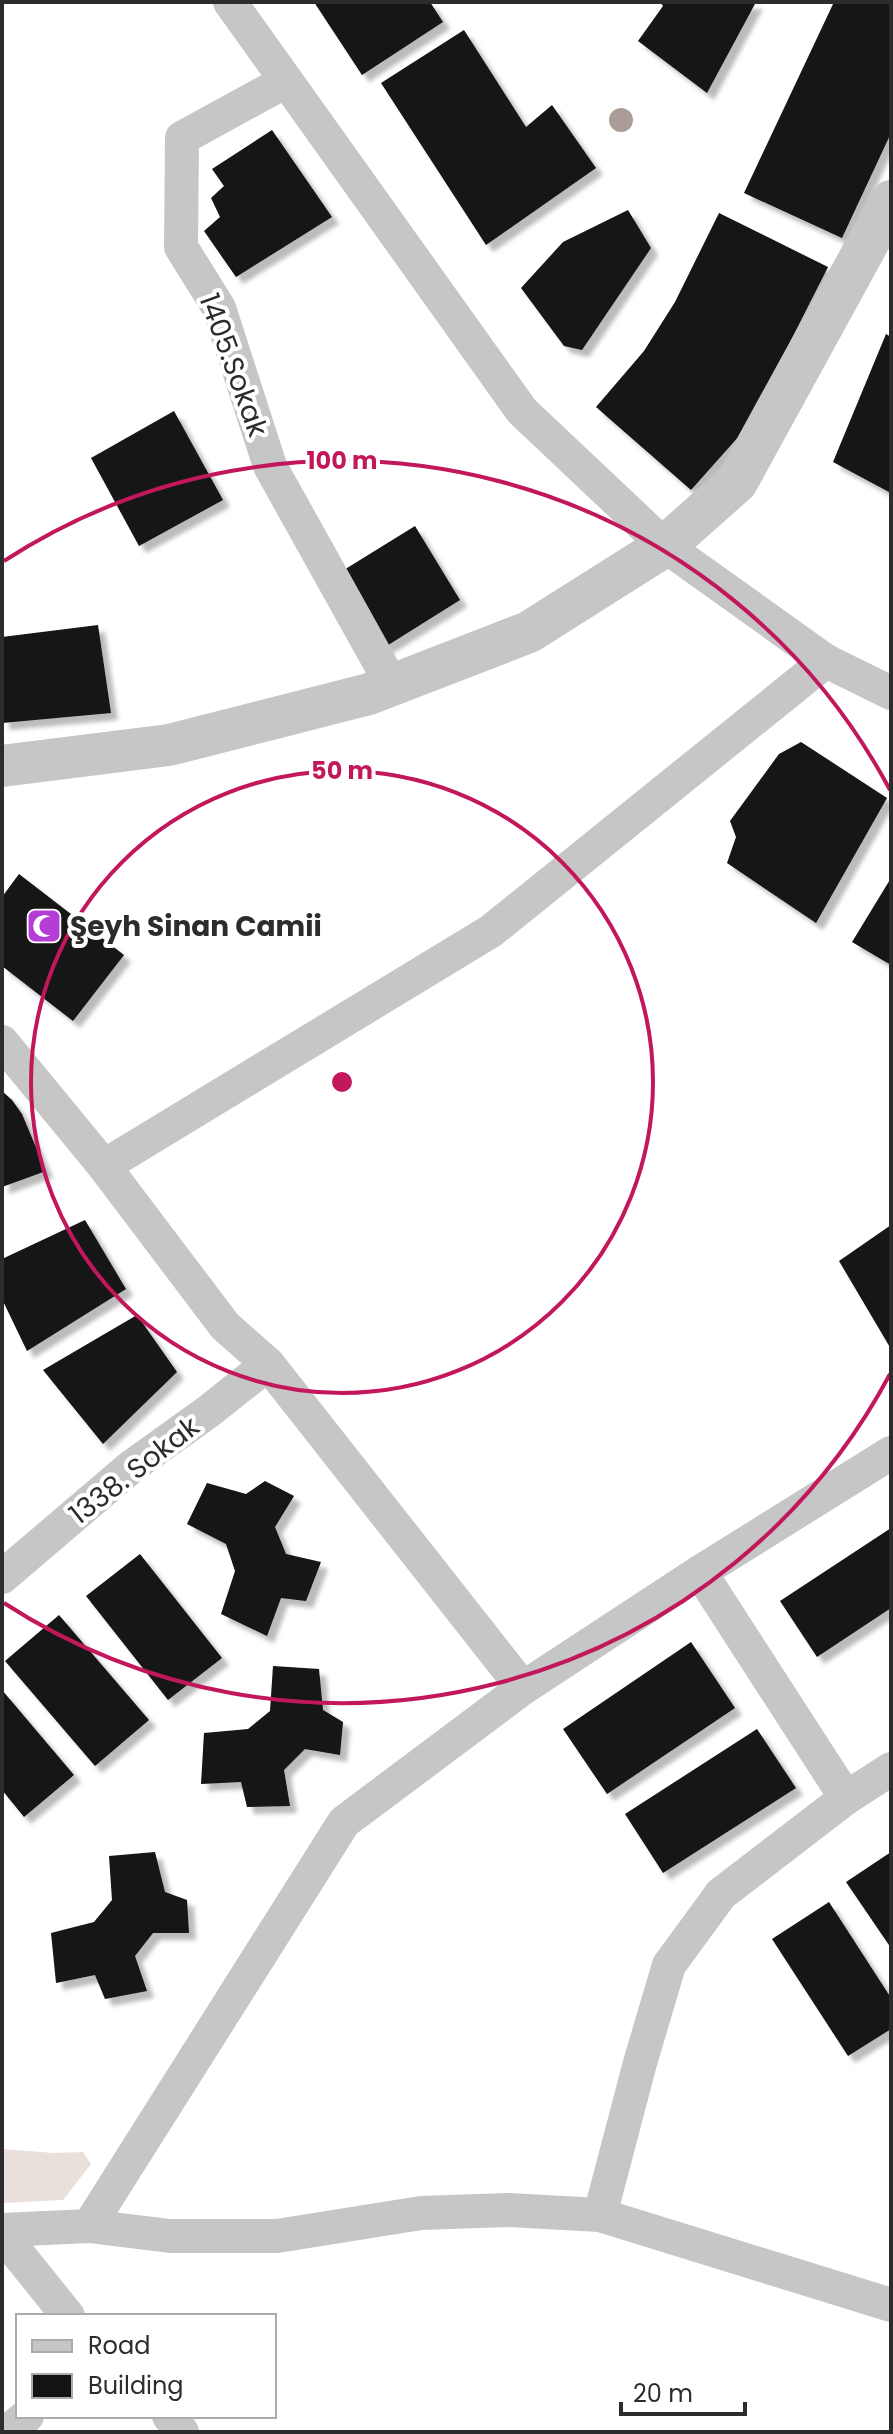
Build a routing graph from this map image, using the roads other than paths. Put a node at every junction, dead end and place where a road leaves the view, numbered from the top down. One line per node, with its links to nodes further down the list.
1 (230, 2): 2 (street)
2 (286, 81): 4 (street); 6 (street, 1405.Sokak)
3 (891, 201): 4 (street)
4 (665, 546): 5 (street); 6 (street)
5 (826, 661): 7 (street); 10 (street)
6 (392, 685): 8 (street)
7 (891, 693)
8 (2, 766)
9 (2, 1042): 10 (street)
10 (104, 1166): 11 (street)
11 (268, 1364): 14 (street, 1338. Sokak); 15 (street)
12 (891, 1453): 13 (street)
13 (700, 1572): 15 (street); 17 (street)
14 (2, 1577)
15 (523, 1688): 19 (street)
16 (891, 1769): 17 (street)
17 (846, 1798): 18 (street)
18 (600, 2215): 19 (street); 21 (street)
19 (89, 2226): 20 (street)
20 (2, 2232): 22 (street)
21 (891, 2305)
22 (66, 2314)
23 (24, 2418): 24 (street)
24 (7, 2432)

